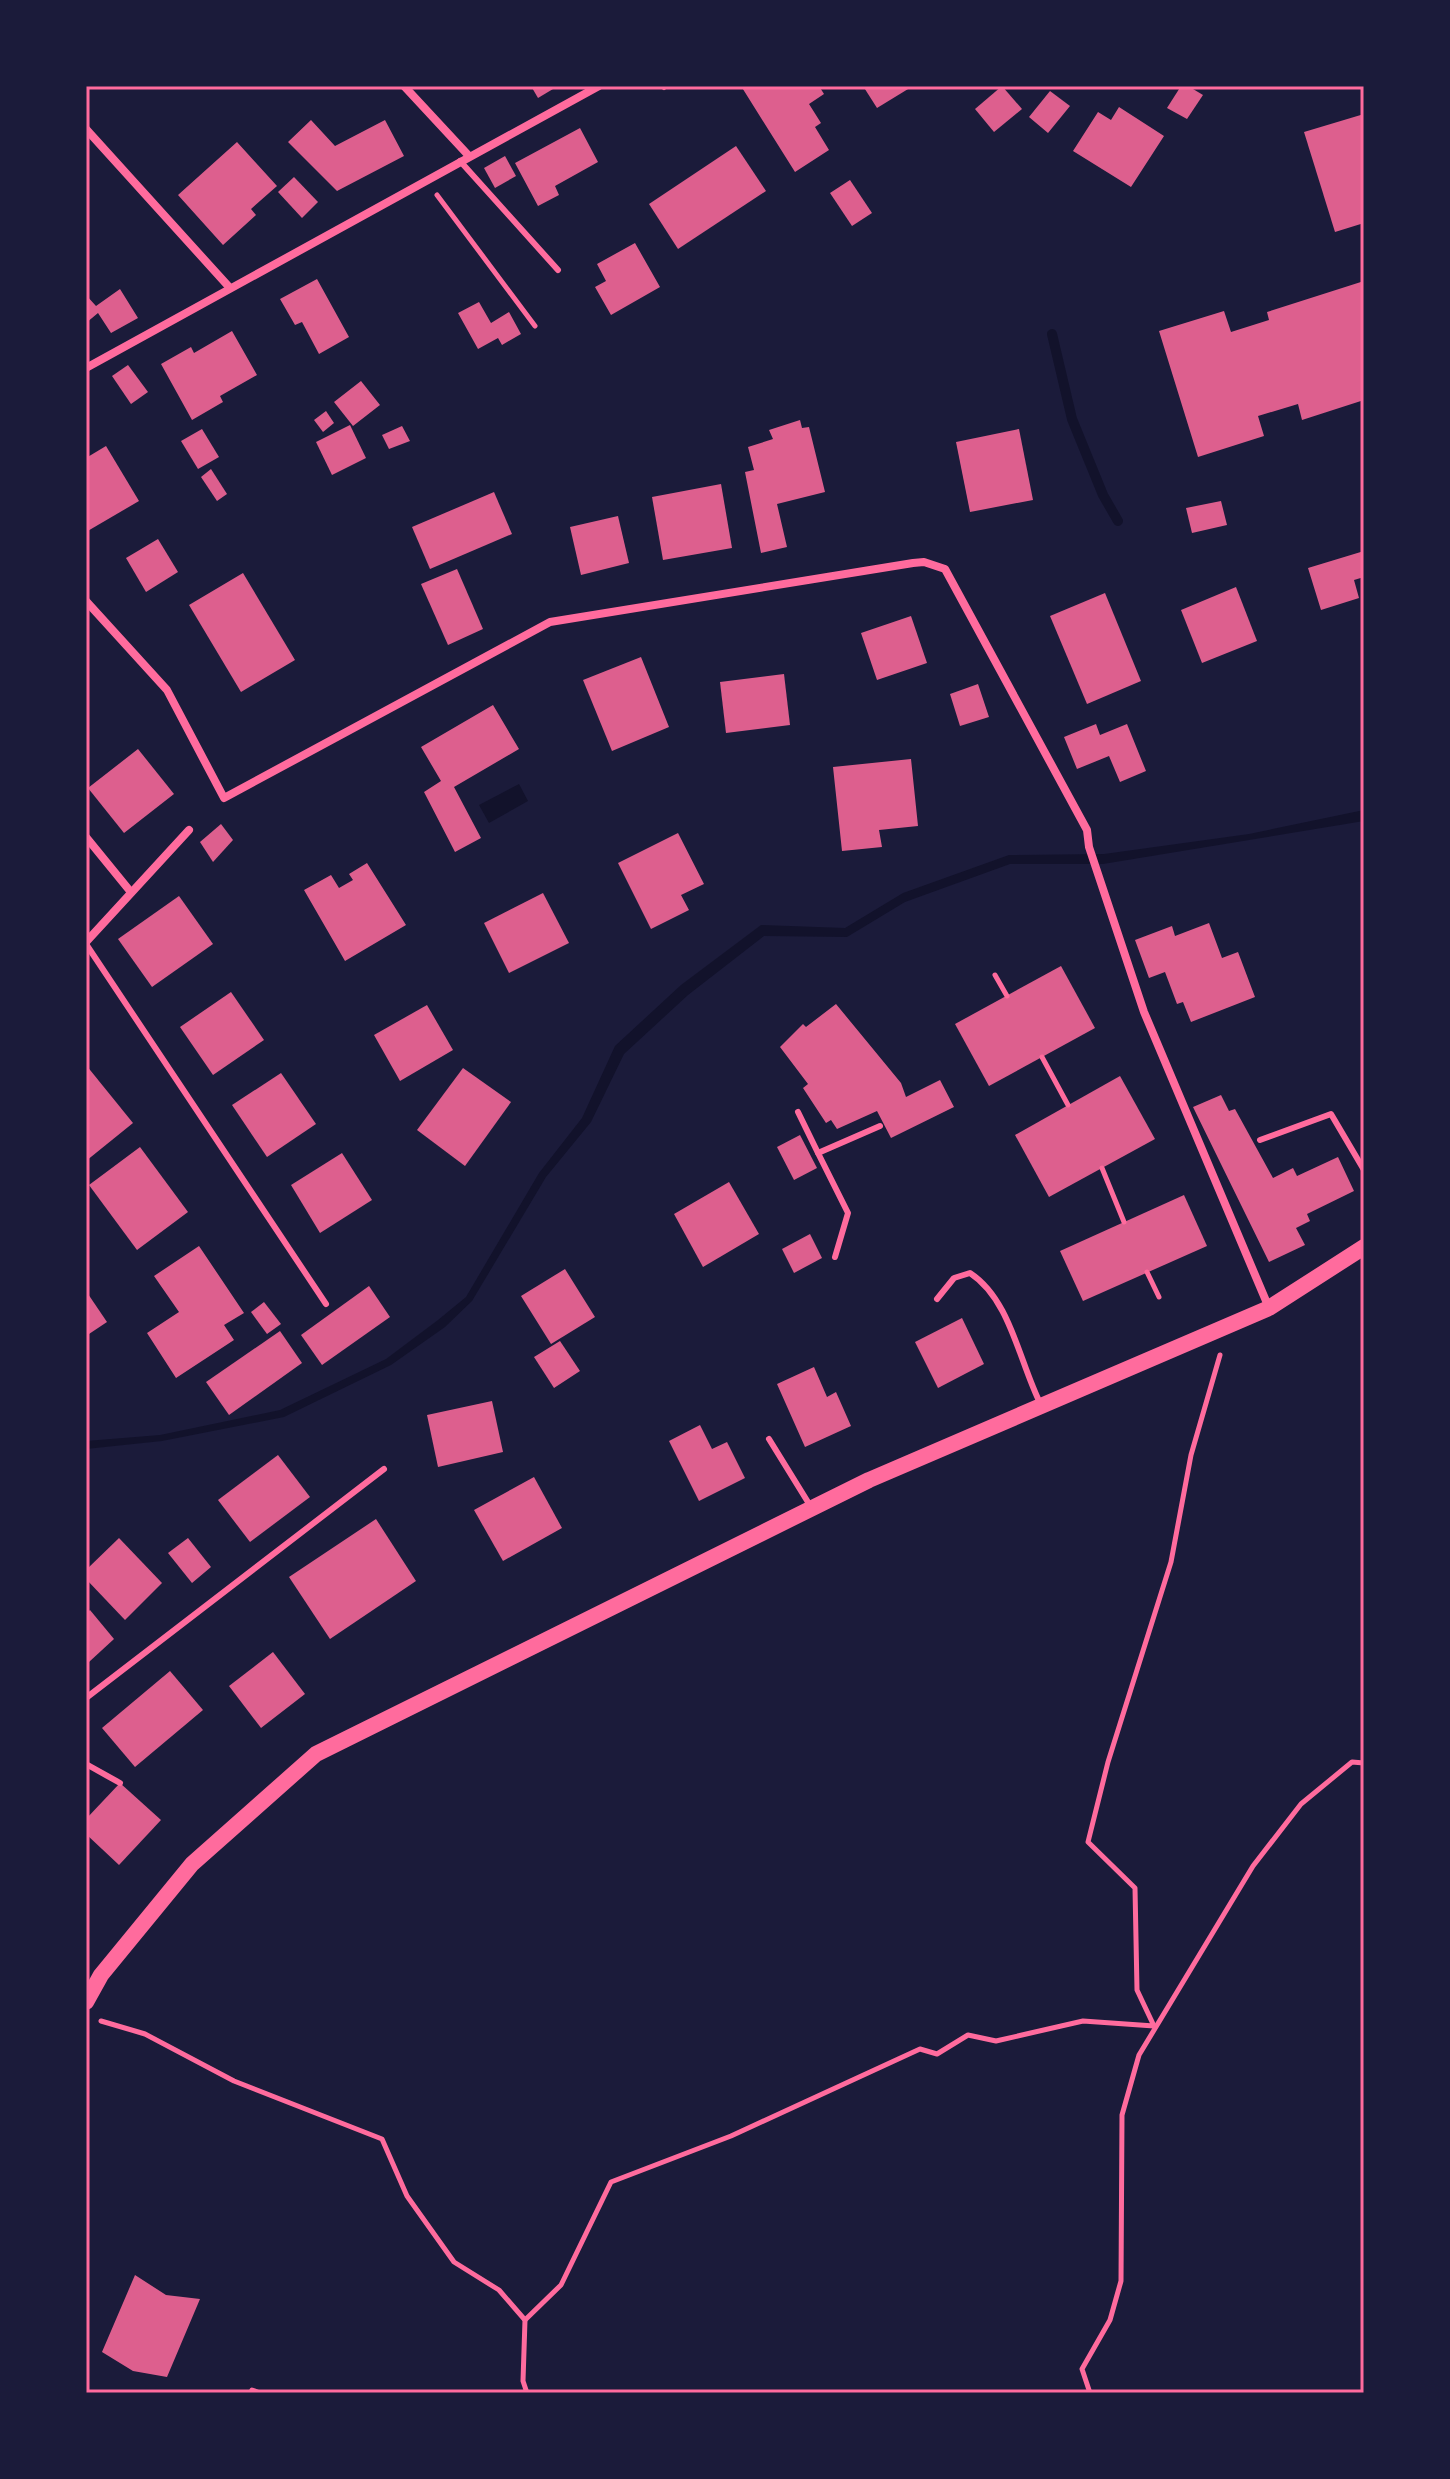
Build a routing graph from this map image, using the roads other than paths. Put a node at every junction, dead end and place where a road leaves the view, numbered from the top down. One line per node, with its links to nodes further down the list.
1 (404, 86): 4 (street)
2 (599, 86): 4 (street)
3 (86, 129): 6 (street)
4 (464, 158): 5 (lane); 6 (street)
5 (558, 270)
6 (230, 288): 7 (street)
7 (86, 368)
8 (86, 601): 22 (street)
9 (189, 830): 11 (street)
10 (86, 837): 11 (street)
11 (130, 891): 12 (street)
12 (86, 943): 21 (lane)
13 (798, 1112): 16 (lane)
14 (880, 1126): 16 (lane)
15 (1260, 1140): 17 (lane)
16 (818, 1153): 19 (lane)
17 (1364, 1170)
18 (1364, 1247): 22 (main road)
19 (835, 1257)
20 (937, 1299): 23 (lane)
21 (326, 1304)
22 (1269, 1308): 23 (main road)
23 (1042, 1406): 26 (main road)
24 (769, 1439): 26 (lane)
25 (384, 1469): 27 (lane)
26 (812, 1508): 30 (main road)
27 (86, 1698)
28 (86, 1764): 29 (lane)
29 (120, 1783)
30 (94, 1973): 31 (main road)
31 (86, 2002)

